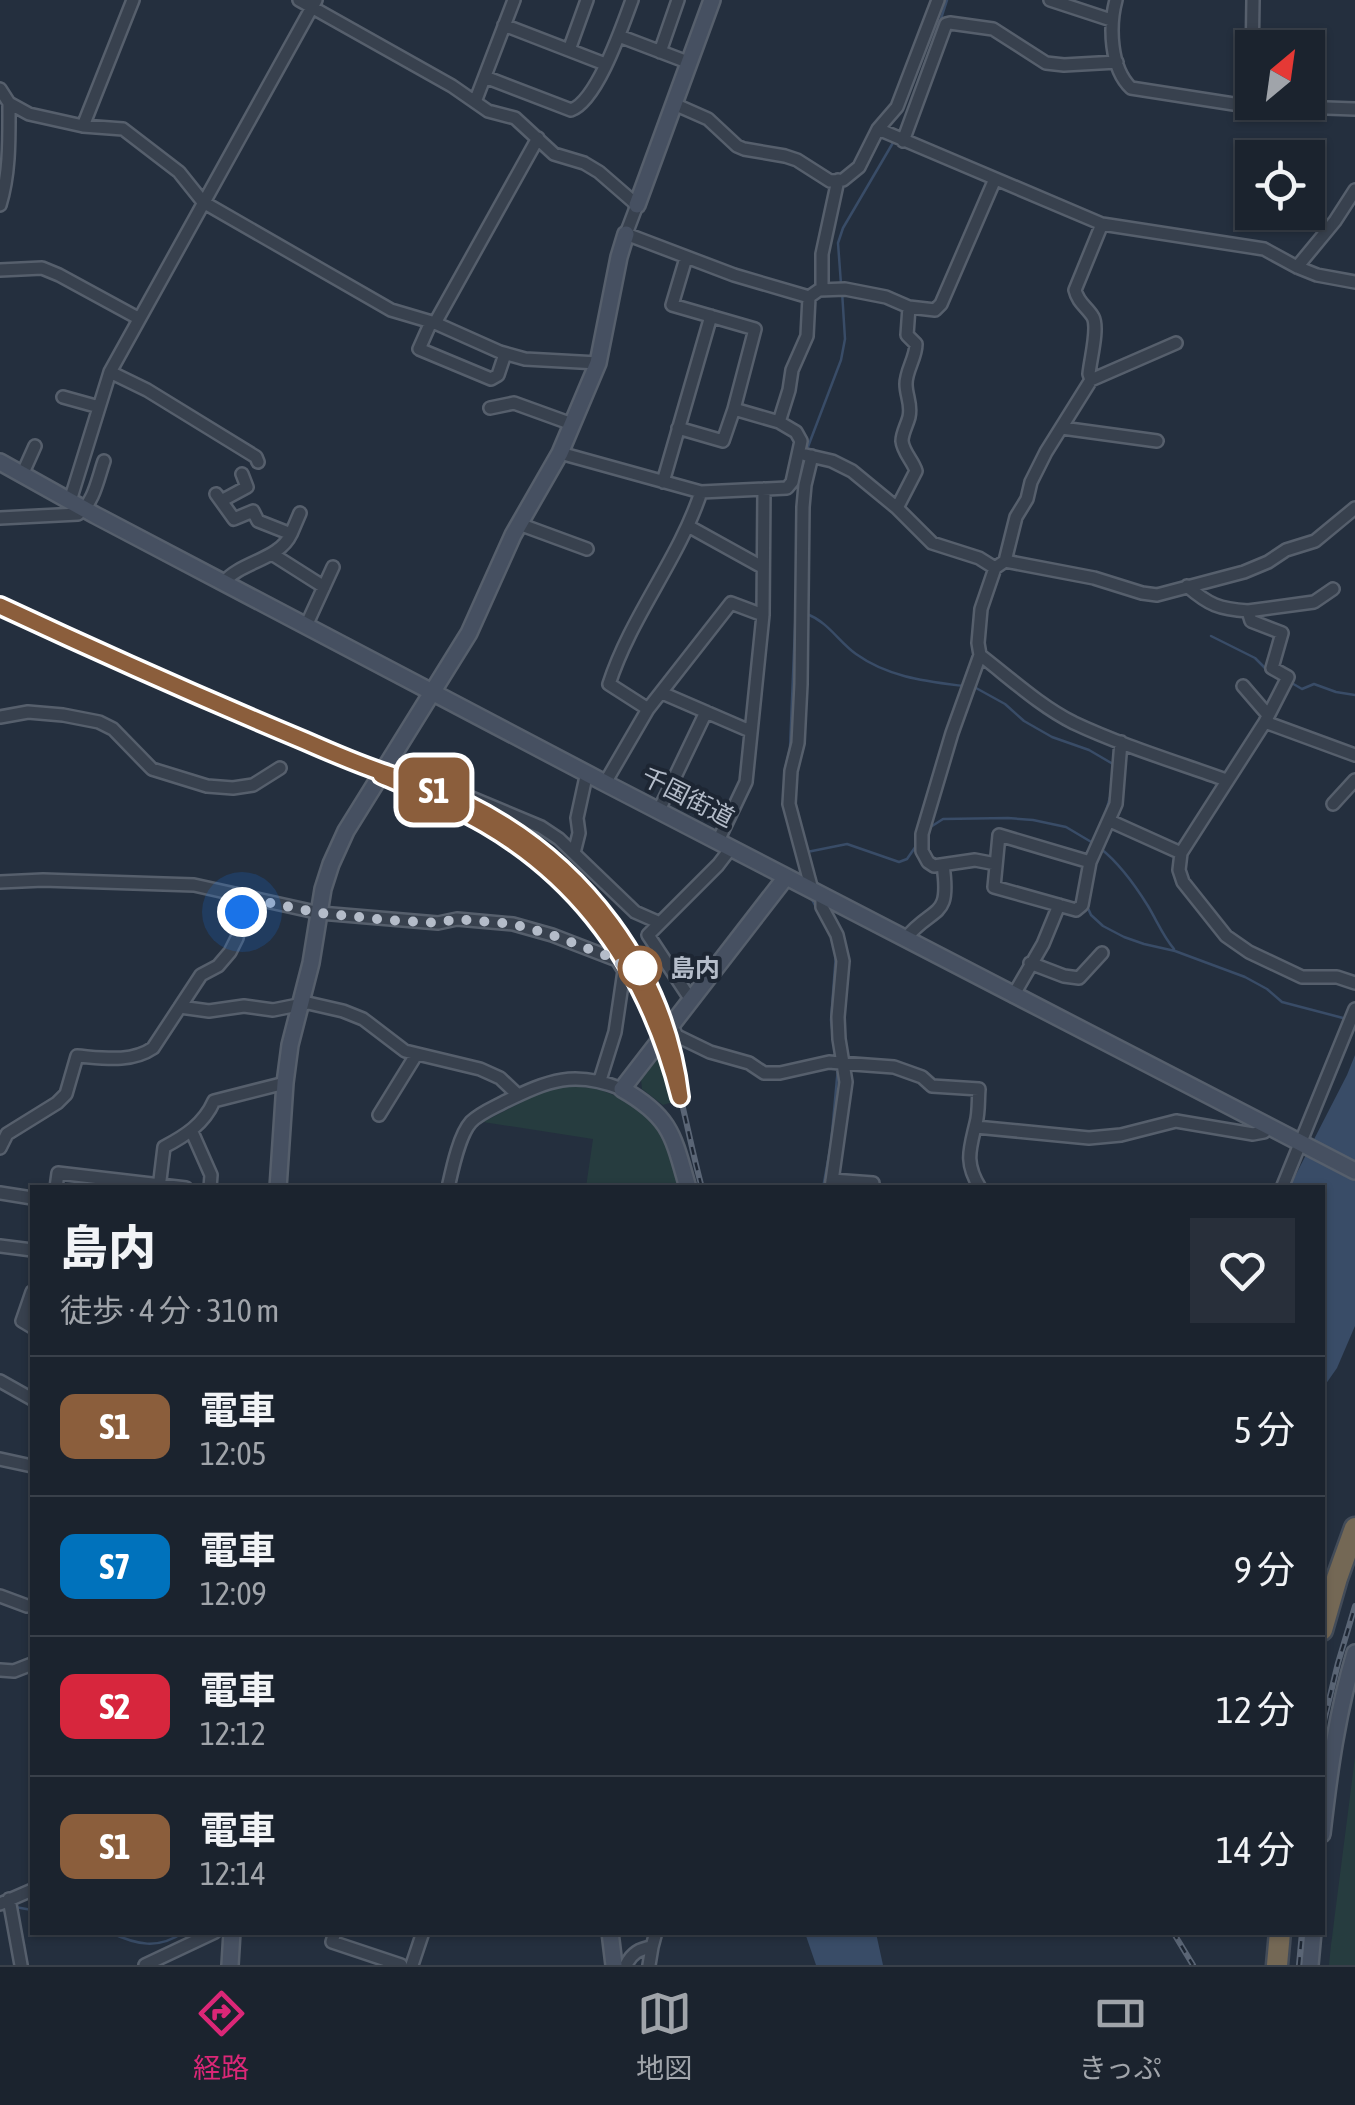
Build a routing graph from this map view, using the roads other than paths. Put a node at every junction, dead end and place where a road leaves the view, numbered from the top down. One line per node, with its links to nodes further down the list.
1 (133, 0): 30 (street)
2 (299, 0): 12 (street)
3 (514, 0): 14 (street)
4 (588, 0): 17 (street)
5 (632, 0): 16 (street)
6 (678, 0): 18 (street)
7 (712, 0): 19 (street)
8 (938, 0): 31 (street)
9 (1050, 0): 13 (street)
10 (1116, 0): 13 (street)
11 (1253, 0): 15 (street)
12 (314, 4): 25 (street); 37 (street)
13 (1111, 20): 20 (street)
14 (504, 25): 17 (street); 22 (street)
15 (1253, 30)
16 (618, 36): 18 (street); 21 (street)
17 (569, 50): 21 (street)
18 (660, 52): 19 (street)
19 (690, 62): 27 (street)
20 (1117, 62): 24 (street); 33 (street)
21 (605, 64): 22 (street)
22 (484, 77): 25 (street)
23 (0, 89): 26 (street)
24 (1235, 101)
25 (475, 102): 32 (street)
26 (9, 103): 30 (street); 38 (street)
27 (674, 104): 35 (street); 39 (street)
28 (1325, 107): 29 (street)
29 (1355, 109)
30 (83, 126): 37 (street)
31 (882, 131): 33 (street); 35 (street)
32 (538, 138): 39 (street); 51 (street)
33 (901, 140): 34 (street)
34 (995, 179): 40 (street); 48 (street)
35 (838, 180): 46 (street)
36 (1355, 190): 43 (street)
37 (203, 202): 50 (street); 51 (street)
38 (0, 205)
39 (637, 205): 41 (street)
40 (1102, 224): 43 (street); 56 (street)
41 (626, 234): 42 (street); 54 (street)
42 (686, 258): 47 (street); 49 (street)
43 (1297, 268): 45 (street)
44 (0, 270): 50 (street)
45 (1355, 282)
46 (822, 290): 47 (street); 48 (street)
47 (809, 298): 61 (street)
48 (909, 307): 78 (street)
49 (711, 316): 60 (street); 63 (street)
50 (138, 318): 55 (street)
51 (433, 322): 53 (street); 53 (street)
52 (1176, 343): 56 (street)
53 (505, 354): 54 (street)
54 (598, 363): 62 (street)
55 (110, 372): 58 (street); 71 (street)
56 (1091, 380): 64 (street)
57 (63, 397): 58 (street)
58 (99, 407): 77 (street)
59 (490, 408): 62 (street)
60 (734, 408): 61 (street); 63 (street)
61 (779, 422): 68 (street)
62 (572, 424): 67 (street)
63 (678, 428): 74 (street)
64 (1062, 428): 65 (street); 88 (street)
65 (1158, 441)
66 (35, 446): 73 (street)
67 (560, 452): 74 (street); 83 (street)
68 (805, 455): 75 (street); 78 (street); 126 (street)
69 (104, 461): 80 (street)
70 (0, 462): 73 (street, 千国街道)
71 (258, 462)
72 (242, 474): 85 (street)
73 (22, 475): 77 (street, 千国街道)
74 (663, 482): 76 (street)
75 (764, 489): 76 (street); 90 (street)
76 (701, 492): 84 (street)
77 (70, 501): 80 (street, 千国街道)
78 (898, 508): 88 (street)
79 (1355, 508): 92 (street)
80 (85, 510): 82 (street); 91 (street, 千国街道)
81 (300, 513): 85 (street)
82 (0, 518)
83 (519, 524): 86 (street); 100 (street)
84 (688, 526): 90 (street); 102 (street)
85 (291, 534): 87 (street)
86 (587, 549)
87 (272, 554): 91 (street); 93 (street)
88 (1000, 565): 92 (street); 98 (street)
89 (334, 567): 93 (street)
90 (762, 567): 96 (street)
91 (224, 582): 97 (street, 千国街道)
92 (1188, 586): 95 (street)
93 (324, 587): 97 (street)
94 (1334, 589): 95 (street)
95 (1248, 610): 105 (street)
96 (763, 615): 101 (street); 106 (street)
97 (306, 626): 100 (street, 千国街道)
98 (980, 654): 107 (street); 123 (street)
99 (1243, 686): 105 (street)
100 (432, 691): 109 (street); 111 (street, 千国街道)
101 (662, 693): 102 (street); 103 (street)
102 (648, 709): 114 (street)
103 (706, 712): 106 (street); 116 (street)
104 (0, 717): 110 (street)
105 (1266, 719): 108 (street); 112 (street)
106 (750, 731): 118 (street)
107 (1121, 742): 112 (street); 117 (street)
108 (1355, 755)
109 (388, 763): 120 (street); 129 (street)
110 (280, 768)
111 (586, 772): 114 (street, 千国街道); 120 (street)
112 (1226, 780): 119 (street)
113 (1355, 780): 115 (street)
114 (605, 783): 116 (street, 千国街道)
115 (1334, 804)
116 (658, 810): 118 (street, 千国街道)
117 (1110, 821): 119 (street); 121 (street)
118 (724, 845): 124 (street, 千国街道); 130 (street)
119 (1181, 852): 134 (street)
120 (574, 854): 130 (street)
121 (1090, 862): 122 (street); 128 (street)
122 (996, 864): 123 (street); 128 (street)
123 (943, 865): 131 (street)
124 (786, 878): 126 (street, 千国街道); 136 (street)
125 (0, 882): 127 (street)
126 (812, 890): 131 (street, 千国街道); 142 (street)
127 (250, 899): 129 (street); 138 (street)
128 (1059, 905): 133 (street)
129 (320, 913): 137 (street); 143 (street)
130 (660, 923): 136 (street)
131 (905, 939): 135 (street, 千国街道)
132 (1102, 953): 133 (street)
133 (1030, 963): 135 (street)
134 (1355, 983)
135 (1013, 996): 149 (street, 千国街道)
136 (691, 1000): 140 (street)
137 (300, 1004): 138 (street); 141 (street); 144 (street)
138 (180, 1007): 152 (street)
139 (1355, 1008): 151 (street)
140 (671, 1025): 142 (street); 145 (street)
141 (416, 1055): 146 (street); 147 (street)
142 (839, 1063): 148 (street); 155 (street)
143 (600, 1080): 145 (street); 146 (street)
144 (285, 1083): 150 (street); 160 (street)
145 (622, 1089): 162 (street)
146 (518, 1095): 161 (street)
147 (380, 1115)
148 (976, 1127): 149 (street); 164 (street)
149 (1269, 1128): 151 (street, 千国街道)
150 (192, 1132): 158 (street); 159 (street)
151 (1303, 1145): 153 (street, 千国街道); 165 (street)
152 (0, 1148)
153 (1355, 1171)
154 (106, 1183): 156 (street); 157 (street)
155 (832, 1184): 163 (street)
156 (56, 1185)
157 (141, 1185)
158 (159, 1185)
159 (210, 1185)
160 (278, 1185)
161 (449, 1185)
162 (687, 1185)
163 (872, 1185)
164 (978, 1185)
165 (1283, 1185)
166 (0, 1193): 167 (street)
167 (30, 1198)
168 (0, 1246): 169 (street)
169 (30, 1250)
170 (30, 1298): 171 (street)
171 (30, 1326)
172 (0, 1381): 173 (street)
173 (30, 1398)
174 (0, 1458): 175 (street)
175 (30, 1466)
176 (1355, 1528): 179 (highway)
177 (0, 1596): 178 (street)
178 (27, 1606)
179 (1325, 1620)
180 (1355, 1653): 183 (street)
181 (30, 1665): 182 (street)
182 (0, 1670)
183 (1325, 1809)
184 (30, 1891): 185 (street)
185 (4, 1901): 195 (street)
186 (208, 1935): 196 (street)
187 (232, 1935): 197 (street)
188 (334, 1935): 198 (street)
189 (422, 1935): 199 (street)
190 (610, 1935): 200 (street)
191 (655, 1935): 194 (street)
192 (1280, 1935): 203 (highway)
193 (1313, 1935): 204 (street)
194 (652, 1947): 201 (street); 202 (street)
195 (21, 1965)
196 (145, 1965)
197 (230, 1965)
198 (401, 1965)
199 (412, 1965)
200 (614, 1965)
201 (626, 1965)
202 (648, 1965)
203 (1277, 1965)
204 (1310, 1965)

